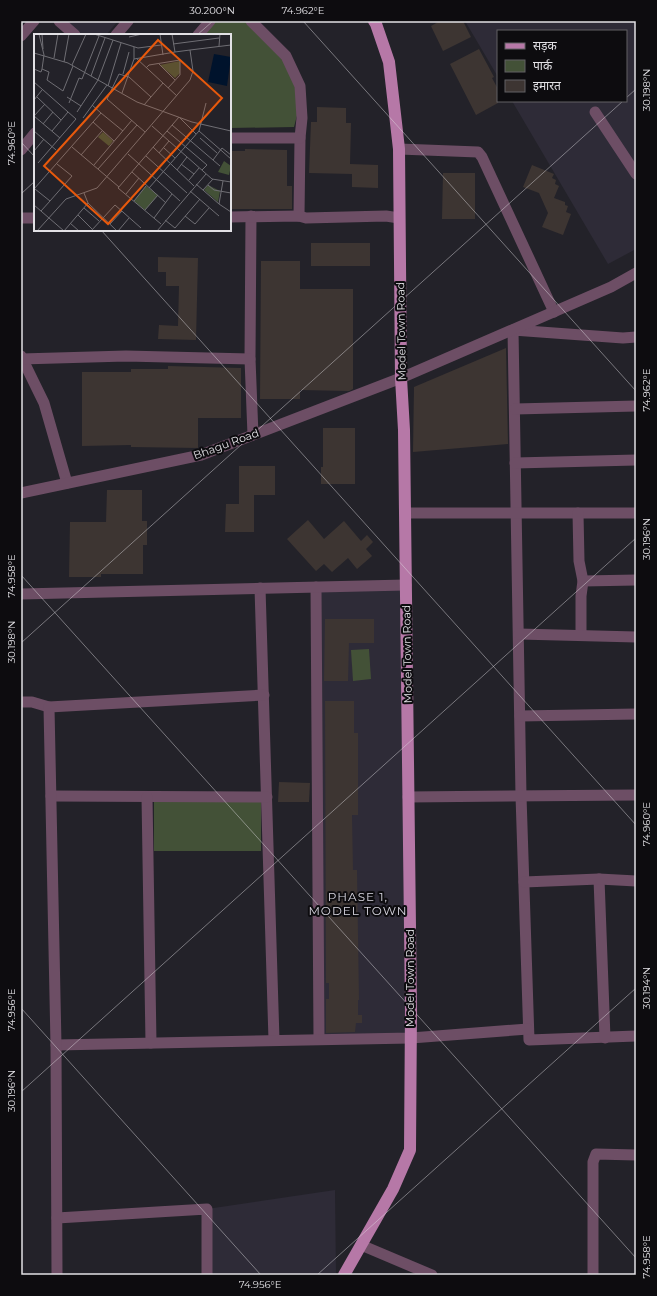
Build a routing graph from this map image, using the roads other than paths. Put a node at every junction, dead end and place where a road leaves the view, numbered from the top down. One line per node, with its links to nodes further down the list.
1 (34, 21): 10 (street)
2 (59, 21): 7 (street)
3 (128, 21): 8 (street)
4 (210, 21): 9 (street)
5 (251, 21): 14 (street)
6 (374, 21): 16 (main road, Model Town Road)
7 (74, 34)
8 (117, 34)
9 (199, 34)
10 (21, 36)
11 (595, 112): 17 (street)
12 (34, 134): 15 (street)
13 (231, 138): 14 (street)
14 (300, 138): 20 (street)
15 (21, 150)
16 (399, 150): 23 (main road, Model Town Road); 25 (street)
17 (636, 174)
18 (231, 216): 19 (street)
19 (251, 216): 20 (street); 29 (street)
20 (298, 216): 23 (street)
21 (21, 218): 22 (street)
22 (34, 218)
23 (400, 218): 30 (main road, Model Town Road)
24 (636, 272): 25 (street, Bhagu Road)
25 (554, 312): 26 (street, Bhagu Road)
26 (513, 330): 27 (street); 30 (street, Bhagu Road); 32 (street)
27 (636, 337)
28 (21, 358): 29 (street); 36 (street)
29 (250, 359): 33 (street)
30 (401, 378): 33 (street, Bhagu Road); 38 (main road, Model Town Road)
31 (636, 406): 32 (street)
32 (514, 409): 35 (street)
33 (253, 435): 36 (street, Bhagu Road)
34 (636, 460): 35 (street)
35 (515, 463): 39 (street)
36 (67, 483): 37 (street, Bhagu Road)
37 (21, 492)
38 (405, 513): 39 (street); 44 (main road, Model Town Road)
39 (516, 513): 40 (street); 48 (street)
40 (578, 513): 41 (street); 43 (street)
41 (636, 513)
42 (636, 580): 43 (street)
43 (583, 581): 49 (street)
44 (406, 585): 45 (street); 61 (main road, Model Town Road)
45 (316, 587): 46 (street); 69 (street)
46 (260, 588): 47 (street); 51 (street)
47 (21, 594)
48 (519, 634): 49 (street); 55 (street)
49 (581, 635): 50 (street)
50 (636, 637)
51 (264, 695): 53 (street); 60 (street)
52 (21, 702): 53 (street)
53 (49, 707): 57 (street)
54 (636, 714): 55 (street)
55 (520, 716): 58 (street)
56 (636, 795): 58 (street)
57 (51, 796): 59 (street); 72 (street)
58 (521, 796): 61 (street); 64 (street)
59 (147, 797): 60 (street); 71 (street)
60 (267, 797): 70 (street)
61 (408, 797): 67 (main road, Model Town Road)
62 (599, 879): 63 (street); 64 (street); 68 (street)
63 (636, 881)
64 (524, 882): 65 (street)
65 (528, 1029): 67 (street); 68 (street)
66 (636, 1036): 68 (street)
67 (411, 1038): 69 (street); 75 (main road, Model Town Road)
68 (605, 1038)
69 (319, 1039): 70 (street)
70 (274, 1040): 71 (street)
71 (151, 1043): 72 (street)
72 (56, 1045): 74 (street)
73 (636, 1155): 80 (street)
74 (57, 1218): 76 (street); 77 (street)
75 (361, 1245): 78 (main road, Model Town Road); 79 (street)
76 (57, 1275)
77 (207, 1275)
78 (344, 1275)
79 (432, 1275)
80 (593, 1275)

